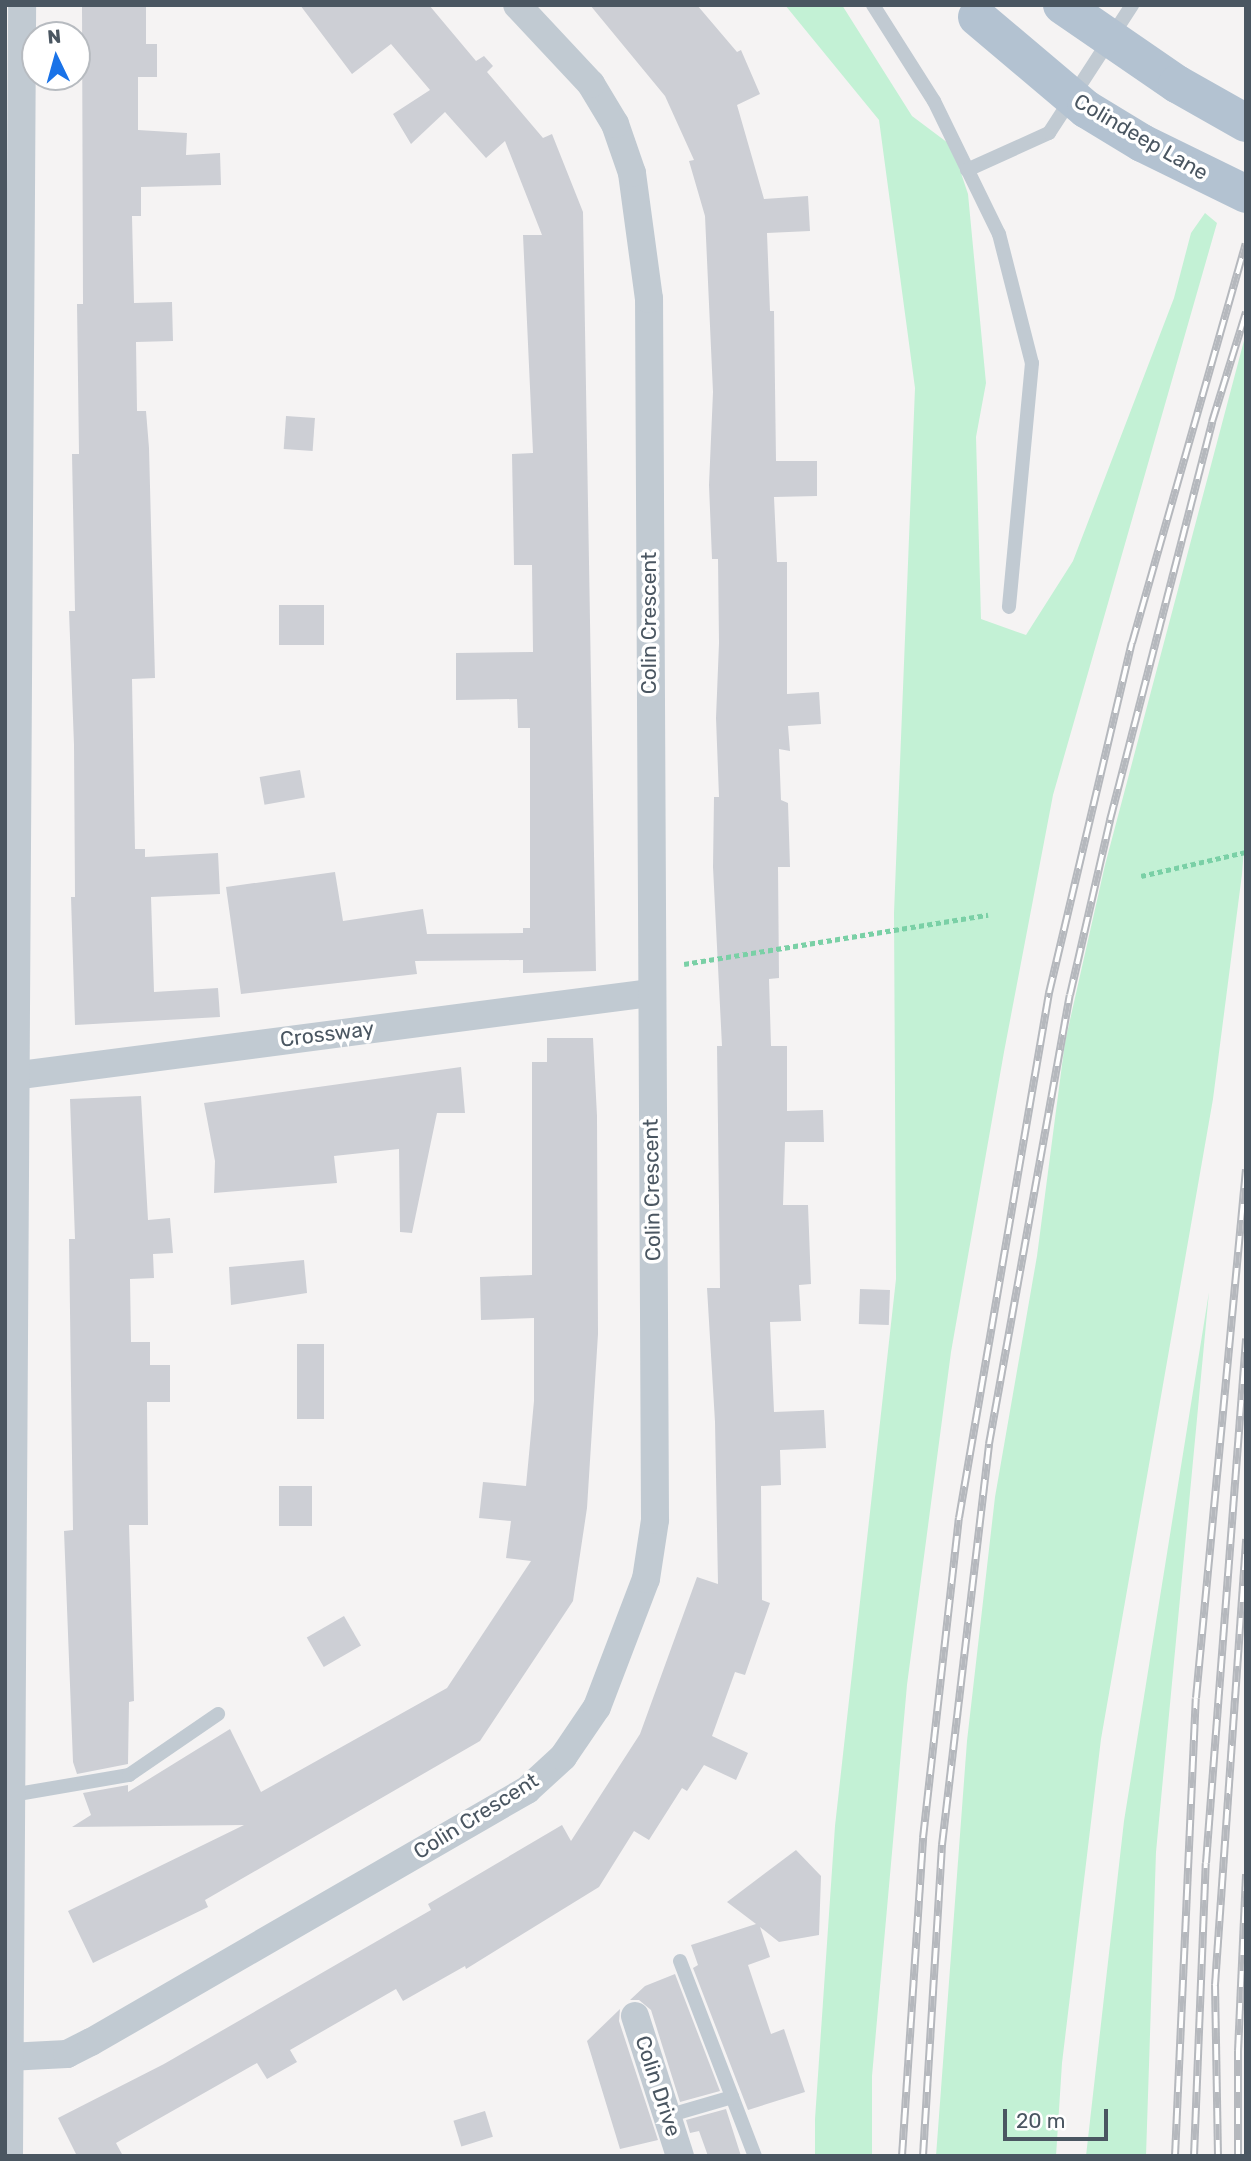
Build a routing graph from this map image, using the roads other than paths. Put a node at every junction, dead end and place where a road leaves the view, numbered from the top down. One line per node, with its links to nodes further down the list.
1 (22, 5): 12 (street)
2 (517, 5): 11 (street, Colin Crescent)
3 (873, 5): 8 (lane)
4 (1062, 5): 7 (main road, bridge)
5 (1132, 5): 8 (lane)
6 (977, 17): 9 (main road, Colindeep Lane, bridge)
7 (1246, 123)
8 (967, 170): 10 (lane)
9 (1246, 194)
10 (1009, 607)
11 (650, 981): 12 (street, Crossway); 17 (street, Colin Crescent)
12 (11, 1075): 14 (street)
13 (218, 1714): 14 (lane)
14 (12, 1795): 17 (street)
15 (680, 1961): 18 (lane)
16 (635, 2016): 19 (street, Colin Drive)
17 (8, 2057): 20 (street)
18 (732, 2097): 19 (lane); 22 (lane)
19 (667, 2116): 21 (street, Colin Drive)
20 (9, 2156)
21 (680, 2156)
22 (755, 2156)

